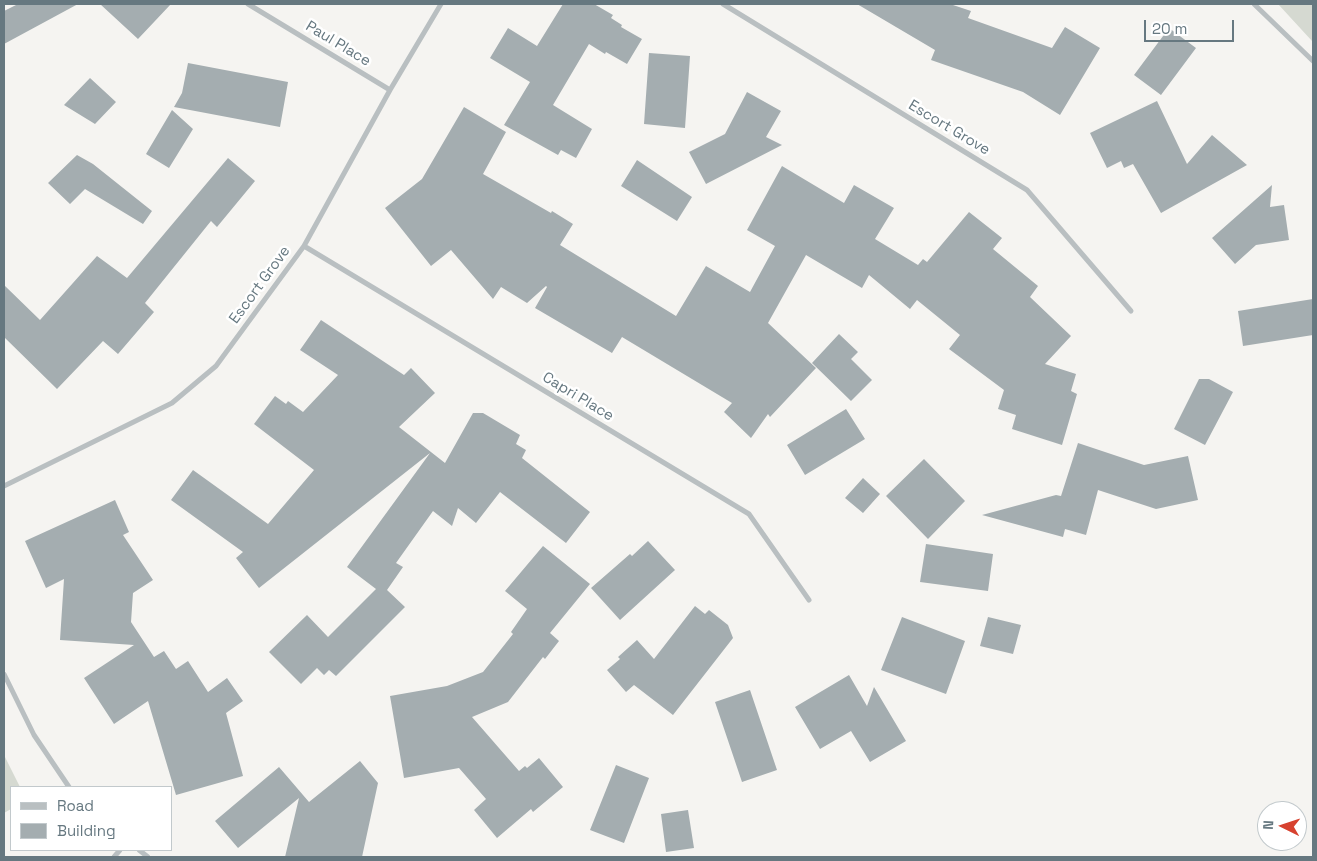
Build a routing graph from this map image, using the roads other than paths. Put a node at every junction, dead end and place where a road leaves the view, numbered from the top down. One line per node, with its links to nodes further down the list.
1 (248, 4): 6 (street, Paul Place)
2 (441, 4): 6 (street, Escort Grove)
3 (723, 4): 8 (street, Escort Grove)
4 (1254, 4): 5 (street)
5 (1313, 61)
6 (390, 90): 7 (street, Escort Grove)
7 (304, 246): 9 (street, Escort Grove); 10 (street, Capri Place)
8 (1131, 312)
9 (4, 486)
10 (809, 600)
11 (4, 674): 12 (street)
12 (68, 786)

